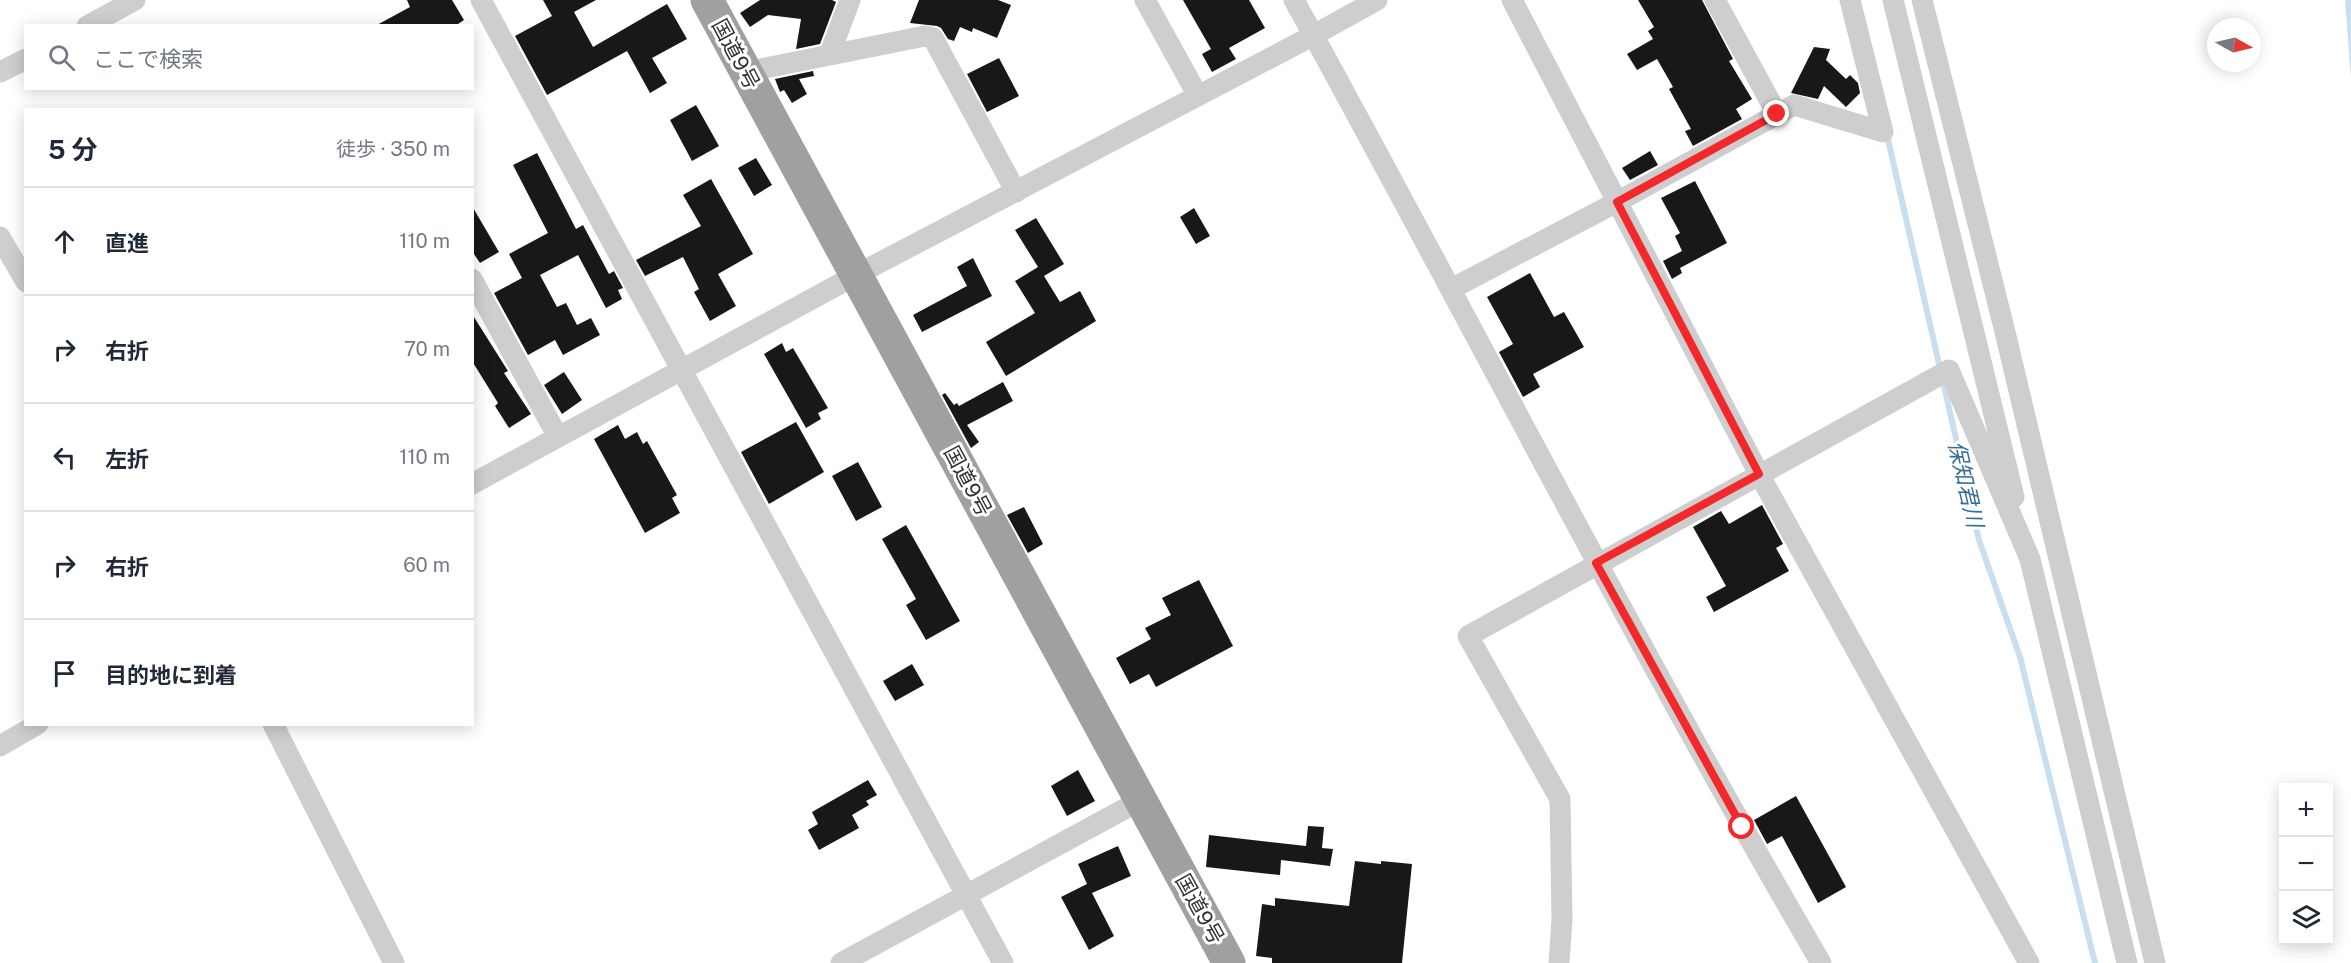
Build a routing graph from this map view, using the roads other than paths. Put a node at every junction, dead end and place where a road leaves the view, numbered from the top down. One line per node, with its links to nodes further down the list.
1 (135, 0): 13 (street)
2 (481, 0): 28 (street)
3 (707, 0): 18 (highway, 国道9号)
4 (850, 0): 15 (street)
5 (1145, 0): 19 (street)
6 (1294, 0): 14 (street)
7 (1377, 0): 14 (street)
8 (1512, 0): 22 (street)
9 (1715, 0): 20 (street)
10 (1850, 0): 20 (street)
11 (1893, 0): 32 (street)
12 (1922, 0): 47 (street)
13 (91, 24)
14 (1314, 35): 19 (street); 27 (street)
15 (830, 53): 18 (street); 21 (street)
16 (24, 60): 17 (street)
17 (0, 72)
18 (745, 72): 24 (highway, 国道9号)
19 (1198, 96): 21 (street)
20 (1777, 114): 22 (street)
21 (1016, 192): 24 (street)
22 (1617, 202): 27 (street); 30 (street)
23 (0, 237): 25 (street)
24 (856, 275): 28 (street); 37 (highway, 国道9号)
25 (24, 279)
26 (474, 283): 29 (street)
27 (1451, 289): 33 (street)
28 (681, 371): 29 (street); 38 (street)
29 (558, 437): 31 (street)
30 (1759, 474): 32 (street); 33 (street); 46 (street)
31 (474, 483)
32 (2030, 559): 39 (street)
33 (1596, 563): 44 (street); 45 (street)
34 (35, 726): 36 (street)
35 (274, 726): 40 (street)
36 (0, 746)
37 (1141, 800): 38 (street); 43 (highway, 国道9号)
38 (965, 894): 41 (street); 42 (street)
39 (2125, 962)
40 (394, 963)
41 (841, 963)
42 (1003, 963)
43 (1229, 963)
44 (1559, 963)
45 (1821, 963)
46 (2029, 963)
47 (2156, 963)

